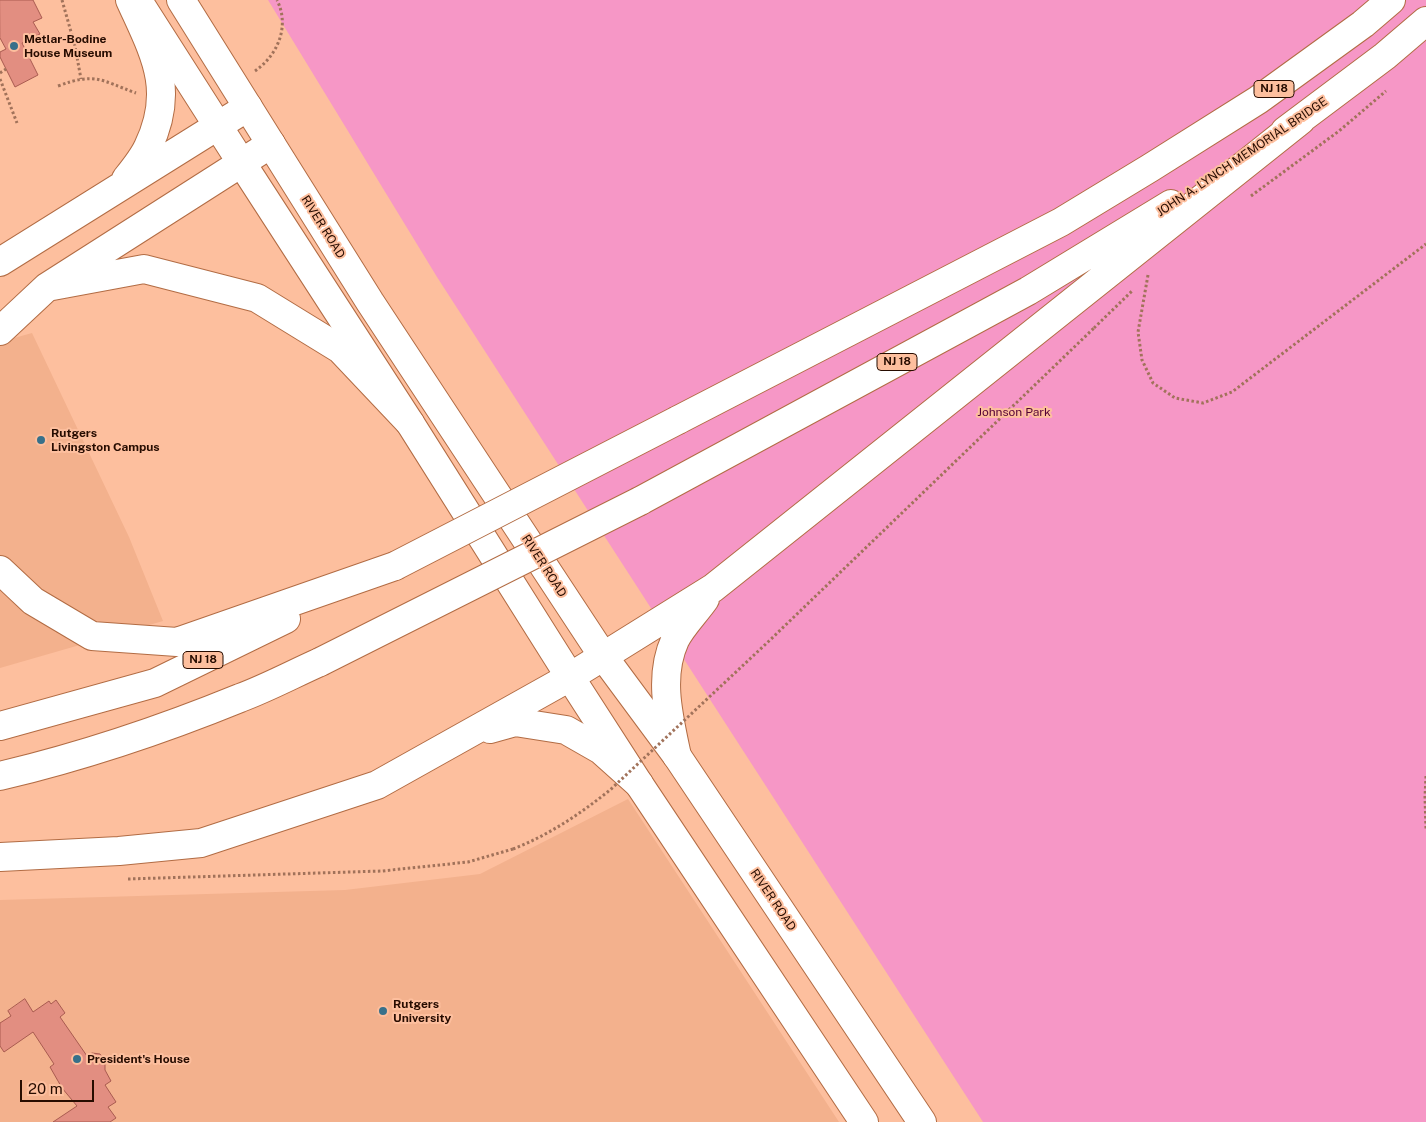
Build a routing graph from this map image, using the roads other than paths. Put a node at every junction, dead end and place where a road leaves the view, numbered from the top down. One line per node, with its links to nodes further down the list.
1 (130, 0): 10 (main road)
2 (138, 0): 7 (main road)
3 (181, 0): 6 (main road, RIVER ROAD)
4 (1391, 0): 16 (main road, NJ 18, bridge)
5 (1426, 21): 11 (main road, JOHN A. LYNCH MEMORIAL BRIDGE)
6 (248, 107): 7 (main road); 8 (main road, RIVER ROAD)
7 (218, 126): 9 (main road); 10 (main road)
8 (271, 144): 9 (main road); 19 (main road, RIVER ROAD)
9 (240, 162): 13 (main road); 15 (main road)
10 (121, 187): 12 (main road)
11 (1156, 225): 18 (main road); 24 (main road, NJ 18, bridge)
12 (0, 262)
13 (47, 287): 14 (main road); 15 (main road)
14 (0, 331)
15 (410, 423): 20 (main road)
16 (395, 566): 17 (main road); 21 (main road, NJ 18)
17 (0, 570)
18 (713, 588): 19 (main road); 23 (main road)
19 (603, 656): 20 (main road); 23 (main road, RIVER ROAD)
20 (570, 677): 22 (main road); 25 (main road)
21 (0, 726)
22 (467, 734): 25 (main road); 26 (main road)
23 (677, 756): 28 (main road, RIVER ROAD)
24 (0, 776)
25 (639, 784): 27 (main road)
26 (0, 857)
27 (864, 1122)
28 (922, 1122)

